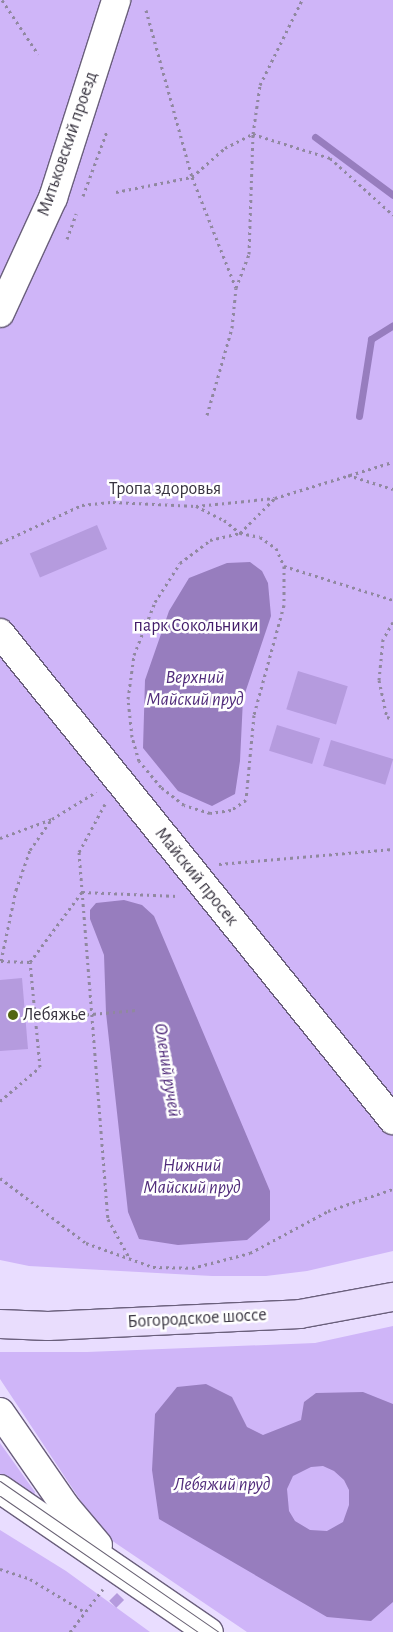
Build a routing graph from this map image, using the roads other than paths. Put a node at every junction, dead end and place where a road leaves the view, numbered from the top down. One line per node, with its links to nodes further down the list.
1 (116, 0): 2 (street, Митьковский проезд)
2 (0, 313)
3 (0, 633): 4 (street, Майский просек)
4 (393, 1120)
5 (393, 1297): 6 (main road, Богородское шоссе)
6 (0, 1324)
7 (0, 1412): 9 (street)
8 (0, 1489): 9 (street)
9 (112, 1577): 10 (street)
10 (209, 1632)

